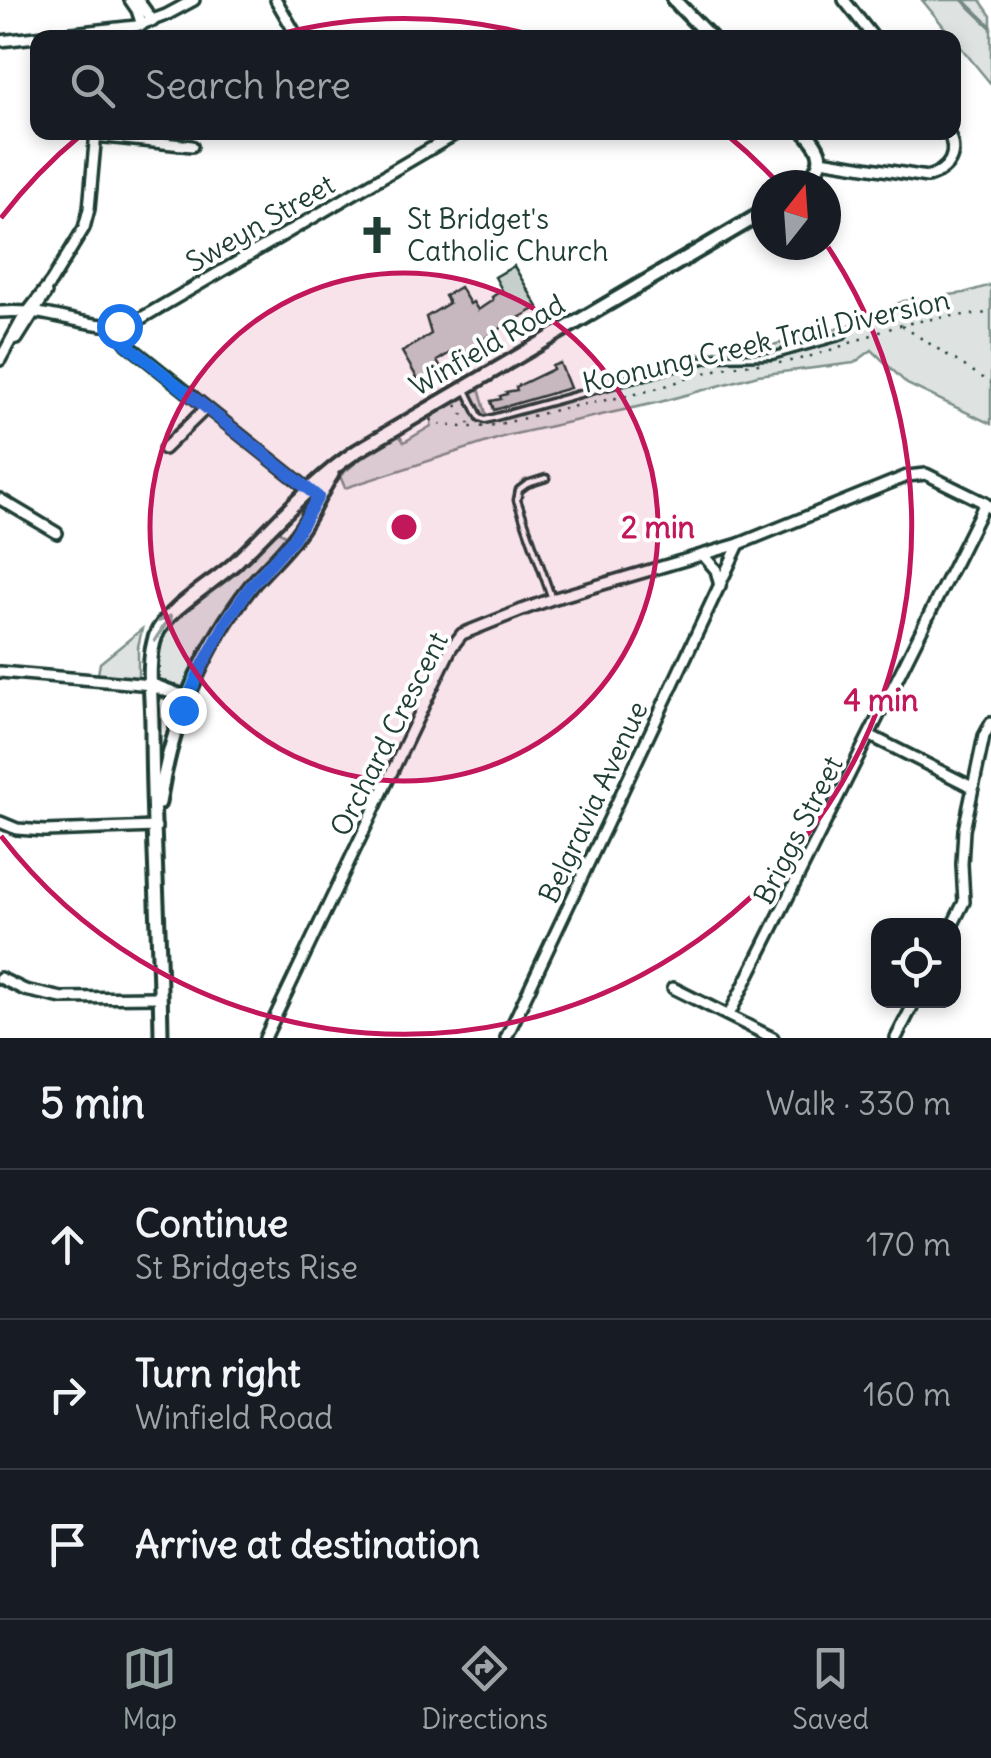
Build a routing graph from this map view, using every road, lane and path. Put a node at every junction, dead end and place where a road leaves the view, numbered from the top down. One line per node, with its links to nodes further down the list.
1 (130, 0): 8 (street)
2 (138, 0): 7 (street)
3 (194, 0): 7 (street)
4 (276, 0): 10 (street)
5 (844, 0): 12 (street)
6 (680, 2): 11 (street)
7 (152, 21): 8 (street)
8 (142, 25): 9 (street)
9 (124, 30)
10 (293, 30)
11 (704, 30)
12 (868, 30)
13 (30, 39): 14 (street)
14 (0, 41)
15 (95, 140): 26 (street)
16 (144, 140): 20 (street)
17 (446, 140): 27 (street, Sweyn Street)
18 (812, 140): 21 (street)
19 (951, 140): 21 (street)
20 (192, 146)
21 (821, 160): 22 (street)
22 (816, 170)
23 (751, 220): 34 (street, Winfield Road)
24 (0, 313): 26 (street)
25 (991, 313): 28 (path, Koonung Creek Trail Diversion)
26 (29, 316): 27 (street); 30 (street)
27 (119, 326): 36 (street)
28 (901, 326): 31 (path, Koonung Creek Trail Diversion); 33 (path)
29 (844, 336): 34 (lane)
30 (0, 361)
31 (782, 362)
32 (762, 364): 38 (path, Koonung Creek Trail Diversion)
33 (991, 383)
34 (465, 388): 35 (street, Winfield Road)
35 (450, 396): 37 (street, Winfield Road); 38 (path)
36 (206, 408): 39 (street); 41 (street)
37 (426, 410): 38 (path); 41 (street, Winfield Road)
38 (473, 428)
39 (164, 449)
40 (546, 478): 48 (lane)
41 (313, 493): 50 (street, Winfield Road, one-way to 41); 51 (street, Winfield Road)
42 (0, 499): 44 (street)
43 (988, 506): 45 (street, Orchard Crescent); 53 (street, Briggs Street)
44 (57, 533)
45 (739, 544): 46 (street, Orchard Crescent); 47 (street, Belgravia Avenue)
46 (703, 555): 47 (street); 48 (street, Orchard Crescent)
47 (720, 586): 65 (street, Belgravia Avenue)
48 (552, 599): 64 (street, Orchard Crescent)
49 (0, 672): 50 (street)
50 (152, 685): 51 (street); 56 (street, Winfield Road)
51 (187, 698): 56 (street, Winfield Road)
52 (991, 723): 54 (street)
53 (870, 736): 54 (street); 62 (street, Briggs Street)
54 (972, 787): 57 (street)
55 (0, 822): 56 (street)
56 (156, 826): 60 (street, Winfield Road)
57 (956, 918)
58 (0, 978): 60 (street)
59 (673, 988): 62 (street)
60 (160, 998): 63 (street, Winfield Road)
61 (911, 1008): 67 (street)
62 (729, 1015): 66 (street)
63 (161, 1038)
64 (266, 1038)
65 (506, 1038)
66 (773, 1038)
67 (896, 1038)

